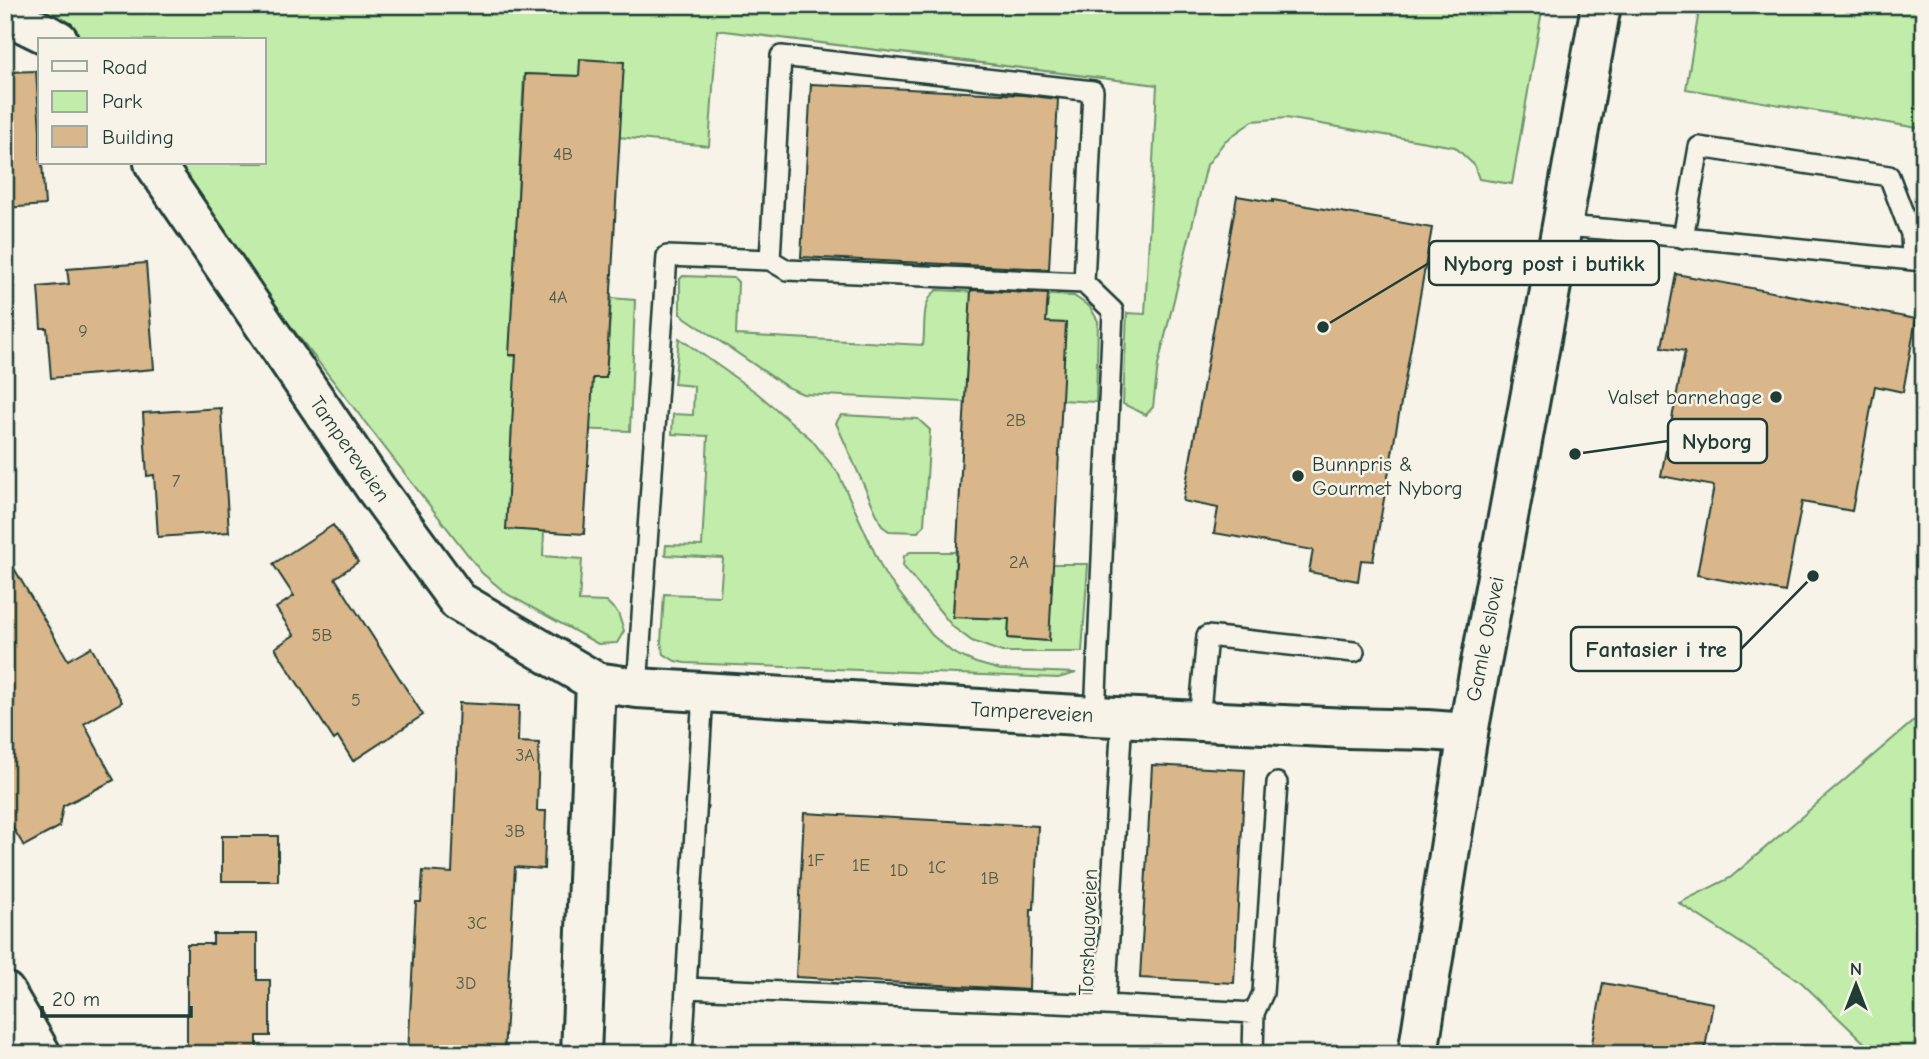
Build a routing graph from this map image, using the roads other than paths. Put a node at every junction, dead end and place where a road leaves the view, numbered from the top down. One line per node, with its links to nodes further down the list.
1 (1601, 5): 5 (street, Gamle Oslovei)
2 (5, 14): 3 (street)
3 (54, 38)
4 (155, 164): 11 (street, Tampereveien)
5 (1562, 226): 6 (lane); 16 (street, Gamle Oslovei)
6 (1683, 238): 8 (lane); 8 (lane)
7 (770, 260): 9 (lane); 9 (lane); 12 (lane)
8 (1918, 260)
9 (1084, 283): 14 (lane, Torshaugveien)
10 (1354, 652): 15 (lane)
11 (596, 682): 12 (street, Tampereveien); 23 (street)
12 (637, 688): 13 (street, Tampereveien)
13 (703, 692): 14 (street, Tampereveien); 18 (lane)
14 (1109, 716): 15 (street, Tampereveien); 20 (lane, Torshaugveien)
15 (1199, 721): 16 (street, Tampereveien)
16 (1468, 733): 26 (street, Gamle Oslovei)
17 (1277, 783): 21 (lane)
18 (686, 988): 20 (lane); 24 (lane)
19 (5, 992): 22 (street)
20 (1105, 1005): 21 (lane, Torshaugveien)
21 (1254, 1013): 25 (lane)
22 (41, 1054)
23 (582, 1054)
24 (682, 1054)
25 (1253, 1054)
26 (1418, 1054)

